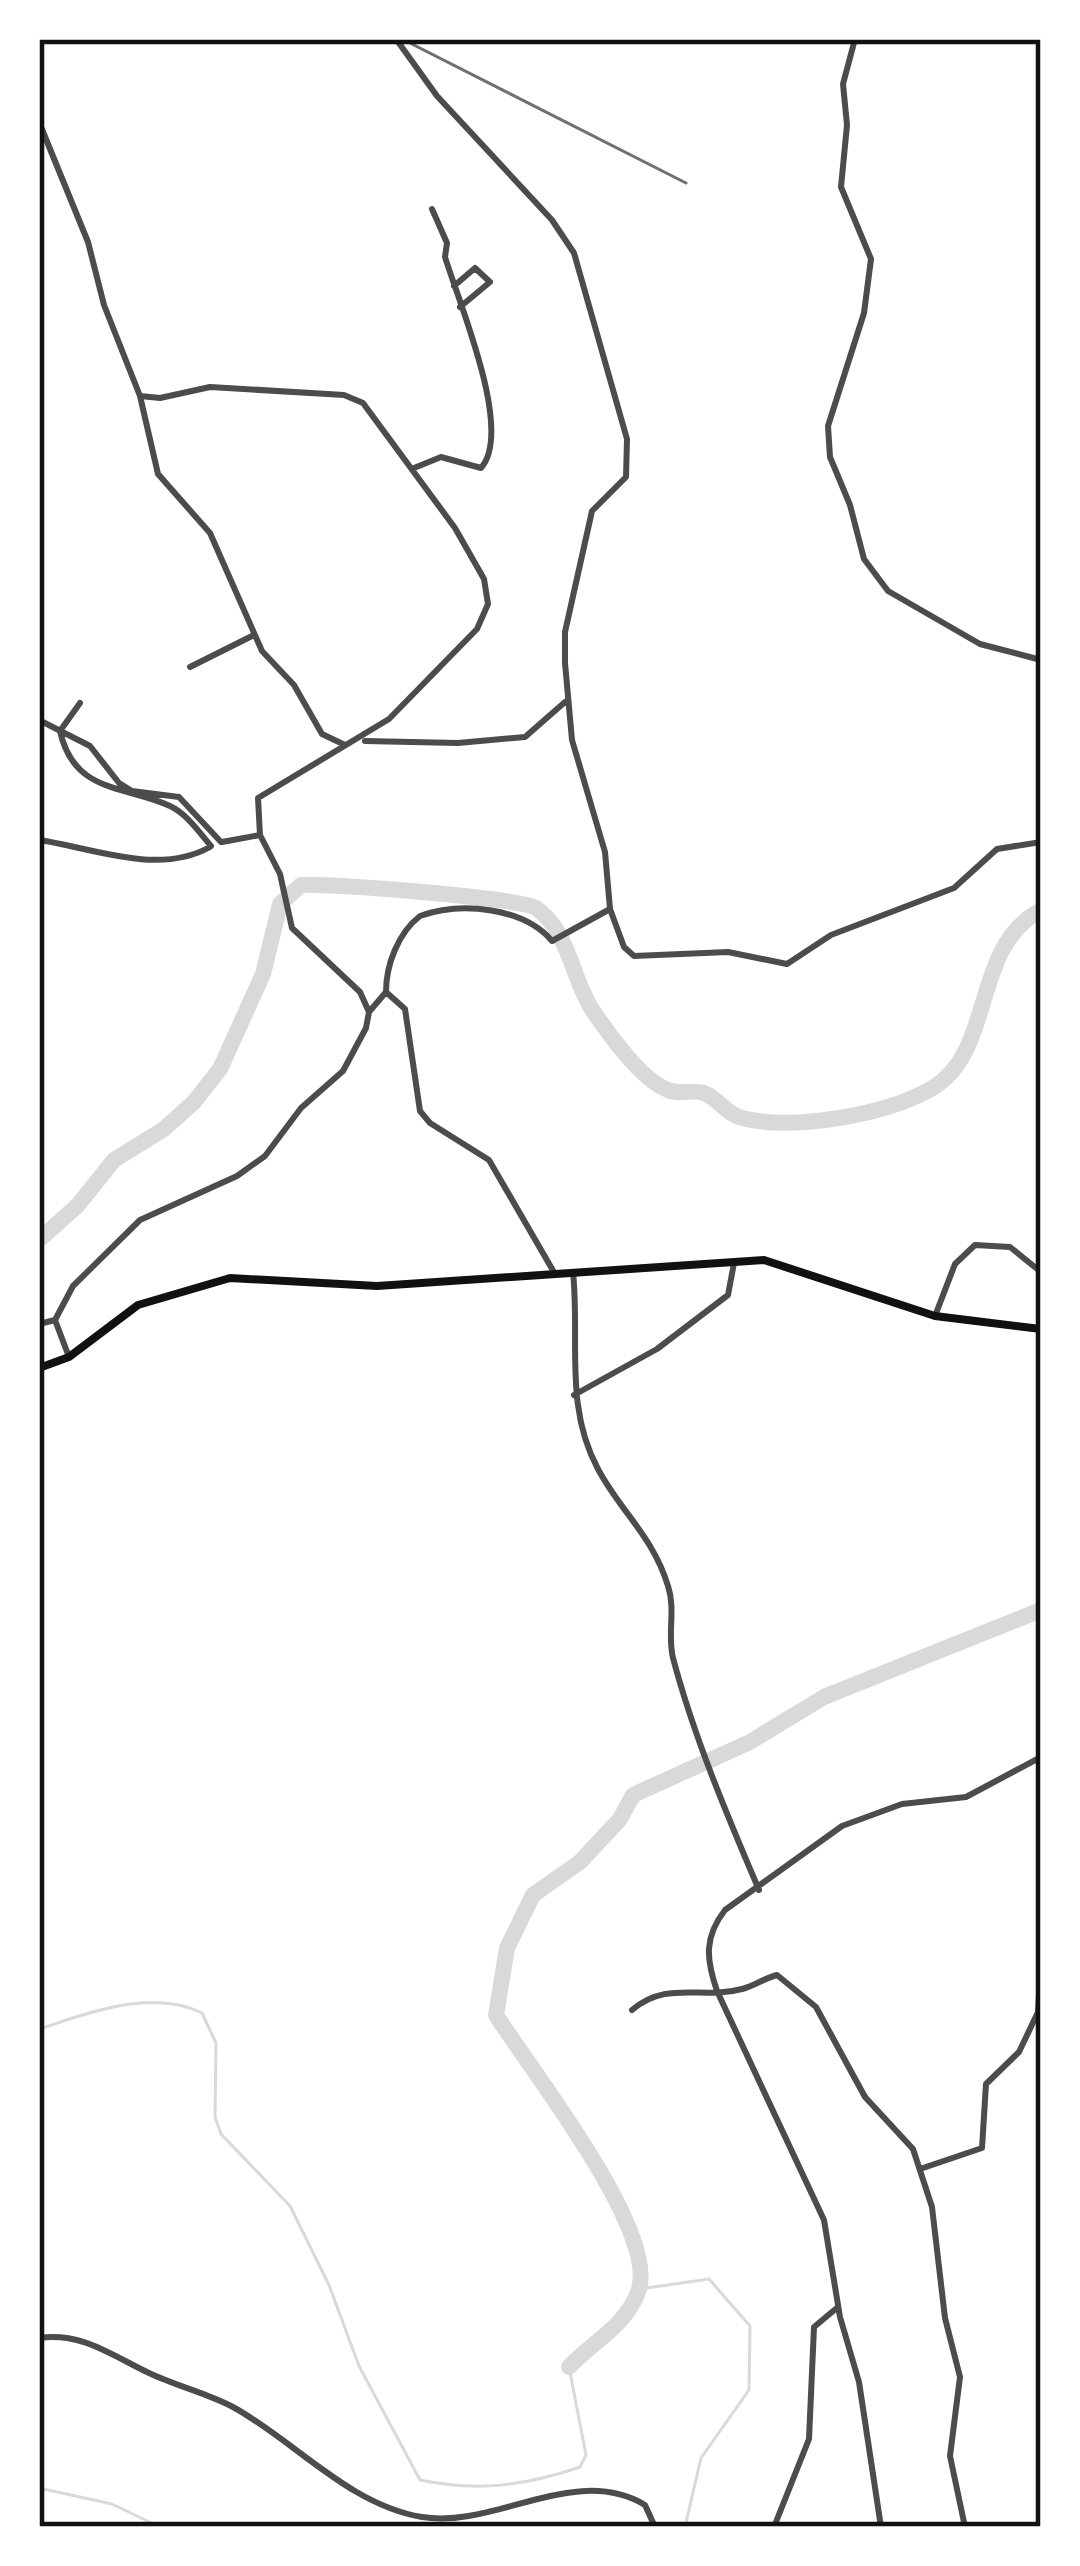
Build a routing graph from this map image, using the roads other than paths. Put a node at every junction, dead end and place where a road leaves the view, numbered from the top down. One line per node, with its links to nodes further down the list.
1 (396, 39): 12 (street)
2 (855, 39): 10 (street)
3 (39, 122): 7 (street)
4 (432, 209): 5 (street)
5 (454, 286): 6 (street); 6 (street)
6 (460, 307): 8 (street)
7 (140, 396): 8 (street); 9 (street)
8 (414, 468): 16 (street)
9 (254, 635): 11 (street); 17 (street)
10 (1041, 660)
11 (190, 667)
12 (566, 701): 16 (street); 23 (street)
13 (80, 703): 15 (street)
14 (39, 720): 15 (street)
15 (60, 731): 20 (street); 22 (street)
16 (361, 740): 17 (street)
17 (346, 746): 18 (street)
18 (260, 835): 20 (street); 25 (street)
19 (39, 840): 22 (street)
20 (221, 842): 22 (street)
21 (1041, 842): 23 (street)
22 (211, 846)
23 (610, 909): 24 (street)
24 (386, 992): 25 (street); 29 (street)
25 (369, 1012): 31 (street)
26 (734, 1261): 27 (main road); 30 (main road); 36 (street)
27 (573, 1272): 29 (main road); 36 (street)
28 (1041, 1272): 30 (street)
29 (555, 1274): 34 (main road)
30 (934, 1316): 33 (main road)
31 (55, 1320): 32 (street); 34 (street)
32 (39, 1324)
33 (1041, 1329)
34 (69, 1358): 35 (main road)
35 (39, 1368)
36 (574, 1395): 38 (street)
37 (1041, 1757): 38 (street)
38 (758, 1890): 40 (street)
39 (1041, 1960): 42 (street)
40 (717, 1990): 41 (street); 42 (street); 43 (street)
41 (632, 2010)
42 (920, 2169): 48 (street)
43 (838, 2307): 46 (street); 47 (street)
44 (39, 2338): 45 (street)
45 (655, 2527)
46 (774, 2527)
47 (881, 2527)
48 (965, 2527)

